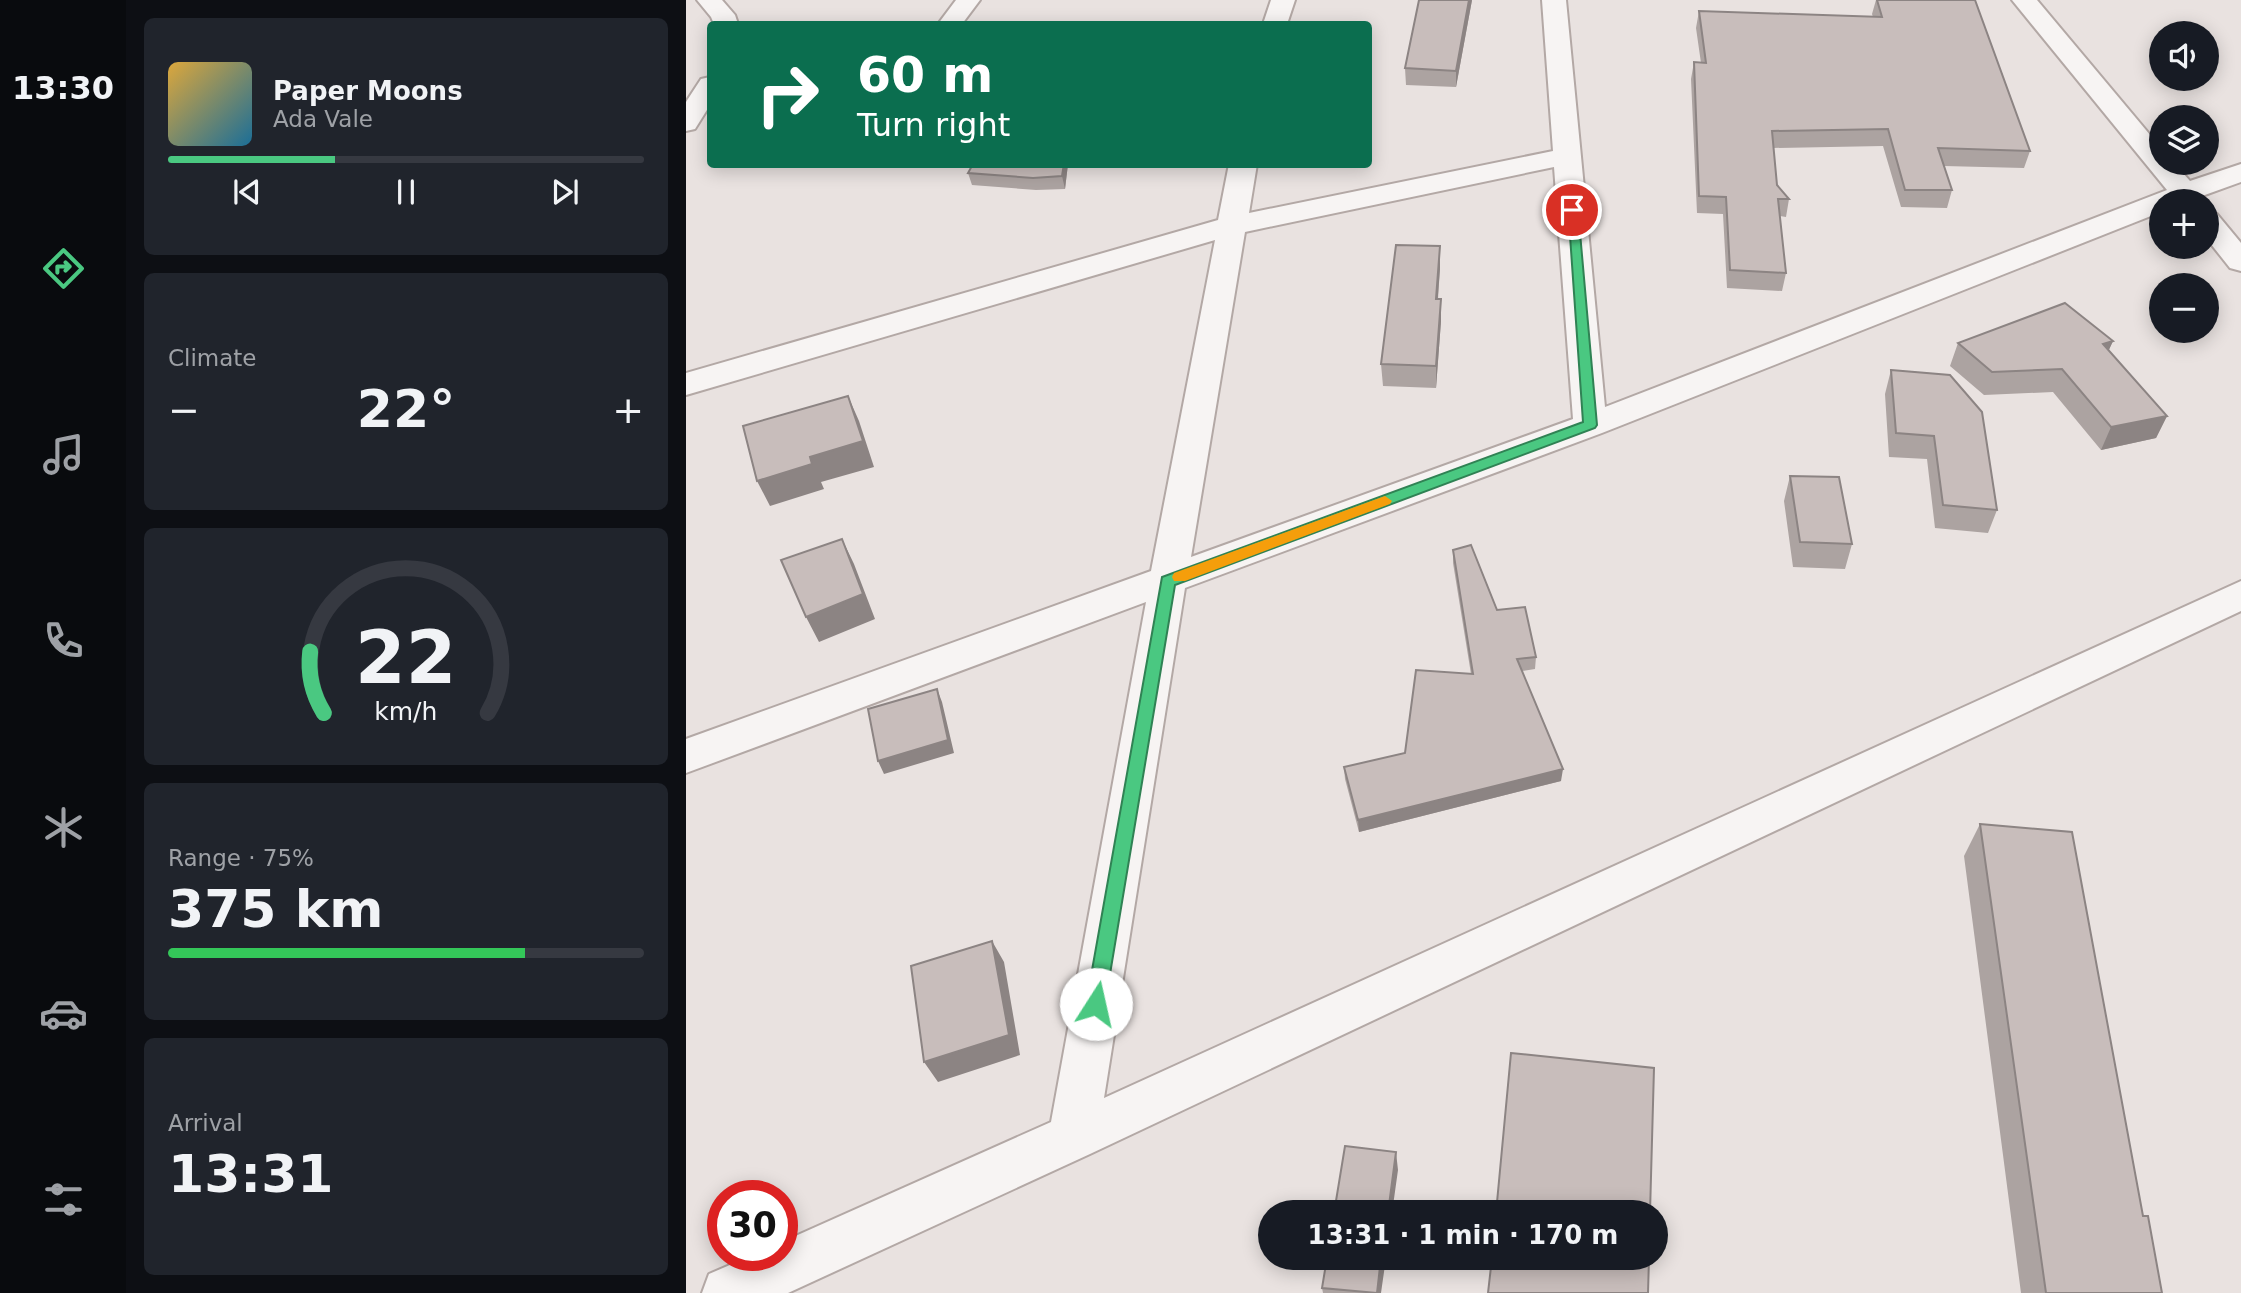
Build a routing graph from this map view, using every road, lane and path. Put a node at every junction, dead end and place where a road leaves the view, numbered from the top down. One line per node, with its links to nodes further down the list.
1 (692, 0): 7 (street)
2 (709, 0): 8 (street)
3 (968, 0): 9 (street)
4 (1283, 0): 10 (street)
5 (1554, 0): 13 (street)
6 (2024, 0): 16 (street)
7 (686, 5)
8 (725, 21)
9 (952, 21)
10 (1276, 21)
11 (707, 90): 12 (street)
12 (686, 123)
13 (1567, 156): 19 (street); 23 (street)
14 (1242, 168): 19 (street)
15 (2241, 172): 17 (street)
16 (2167, 189)
17 (2199, 189)
18 (2149, 209): 23 (street)
19 (1230, 226): 22 (street); 24 (street)
20 (2219, 235): 21 (street)
21 (2241, 262)
22 (686, 384)
23 (1590, 425): 24 (street)
24 (1168, 581): 26 (street); 27 (street)
25 (2241, 595): 27 (street)
26 (686, 757)
27 (1073, 1137): 28 (street)
28 (773, 1281): 29 (street)
29 (728, 1293)

